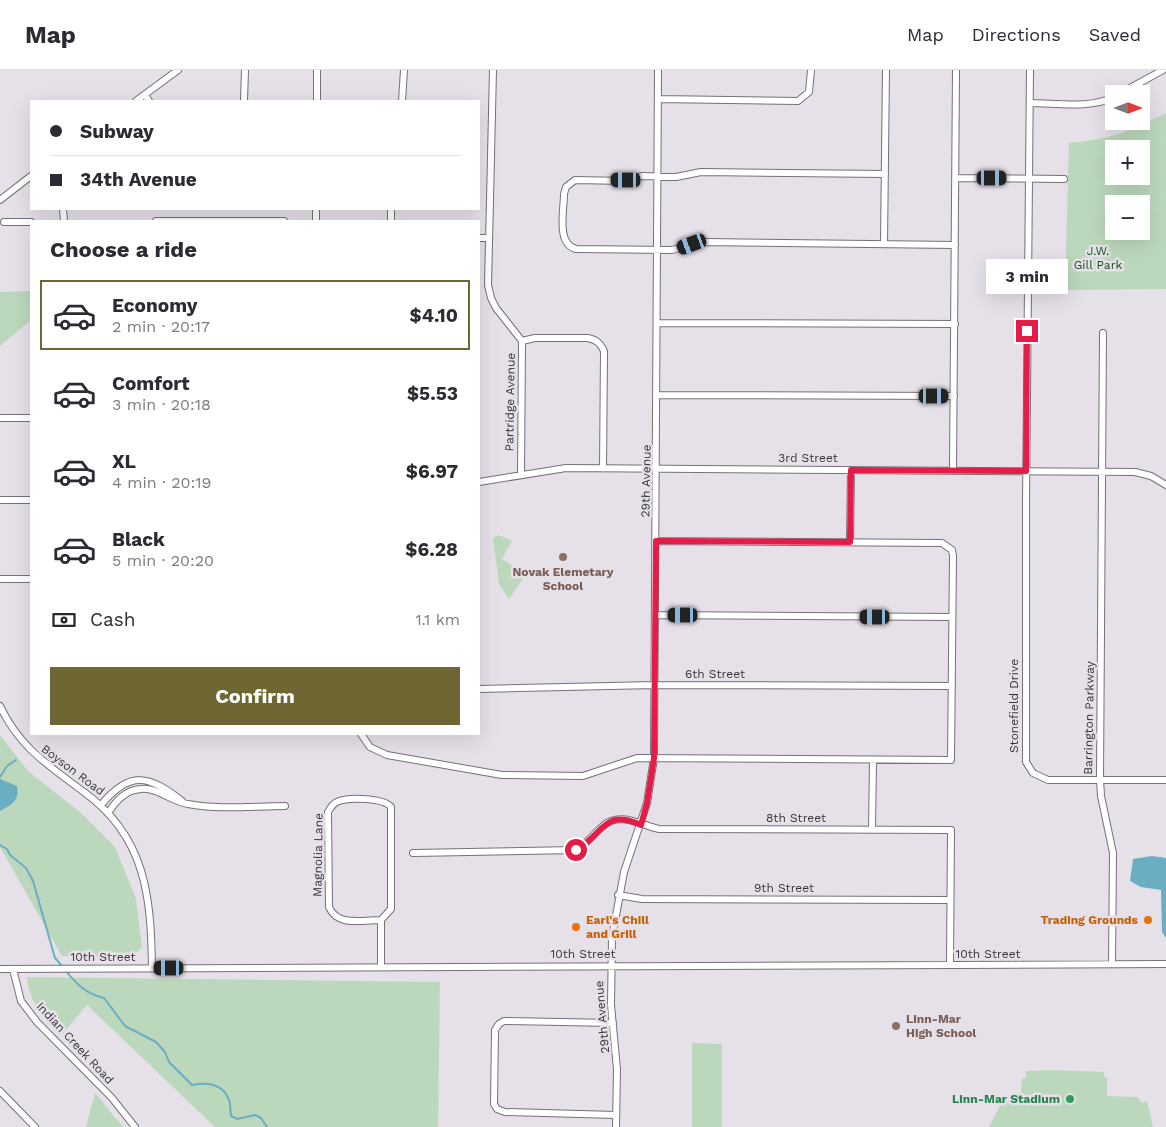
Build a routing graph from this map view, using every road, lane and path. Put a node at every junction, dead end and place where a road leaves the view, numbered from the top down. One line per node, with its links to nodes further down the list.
1 (178, 70): 13 (street)
2 (245, 70): 17 (street)
3 (317, 70): 18 (street)
4 (404, 70): 19 (street)
5 (493, 70): 32 (street, Partridge Avenue)
6 (658, 70): 14 (street, 29th Avenue)
7 (810, 70): 14 (street)
8 (886, 70): 22 (street)
9 (956, 70): 25 (street)
10 (1030, 70): 21 (street, Stonefield Drive)
11 (1163, 70): 12 (street)
12 (1136, 85)
13 (144, 95): 15 (street); 16 (street)
14 (658, 99): 23 (street, 29th Avenue)
15 (137, 100)
16 (148, 100)
17 (244, 100)
18 (317, 100)
19 (402, 100)
20 (1105, 100): 21 (street)
21 (1030, 103): 26 (street, Stonefield Drive)
22 (886, 174): 23 (street); 33 (street)
23 (657, 176): 35 (street, 29th Avenue); 35 (street)
24 (30, 177): 28 (street)
25 (956, 178): 26 (street); 34 (street)
26 (1029, 179): 27 (street); 48 (street, Stonefield Drive)
27 (1064, 179)
28 (0, 200)
29 (4, 222): 30 (street)
30 (30, 222)
31 (480, 238): 32 (street)
32 (489, 238): 39 (street, Partridge Avenue)
33 (884, 244): 34 (street); 35 (street)
34 (955, 245): 37 (street)
35 (657, 250): 36 (street, 29th Avenue)
36 (658, 323): 37 (street); 40 (street, 29th Avenue)
37 (955, 324): 41 (street)
38 (1103, 333): 49 (street, Barrington Parkway)
39 (522, 341): 44 (street); 50 (street, Partridge Avenue)
40 (658, 396): 41 (street); 45 (street, 29th Avenue)
41 (954, 396): 47 (street)
42 (0, 418): 43 (street)
43 (30, 418)
44 (603, 469): 45 (street, 3rd Street); 50 (street, 3rd Street)
45 (657, 469): 46 (street, 3rd Street); 55 (street, 29th Avenue)
46 (851, 470): 47 (street, 3rd Street); 56 (street)
47 (953, 470): 48 (street, 3rd Street)
48 (1026, 471): 49 (street, 3rd Street); 68 (street, Stonefield Drive)
49 (1103, 471): 52 (street, 3rd Street); 68 (street, Barrington Parkway)
50 (520, 475): 51 (street, 3rd Street)
51 (480, 482)
52 (1166, 485)
53 (0, 500): 54 (street)
54 (30, 500)
55 (656, 541): 56 (street); 59 (street, 29th Avenue)
56 (850, 542): 60 (street)
57 (0, 579): 58 (street)
58 (30, 579)
59 (655, 615): 60 (street); 61 (street, 29th Avenue)
60 (952, 617): 62 (street)
61 (655, 685): 62 (street, 6th Street); 63 (street, 6th Street); 66 (street, 29th Avenue)
62 (952, 686): 67 (street)
63 (480, 689)
64 (0, 706): 71 (street, Boyson Road)
65 (362, 735): 66 (street)
66 (654, 758): 67 (street); 74 (street, 29th Avenue)
67 (873, 760): 75 (street)
68 (1100, 779): 69 (street, Stonefield Drive); 80 (street, Barrington Parkway)
69 (1166, 780)
70 (187, 804): 71 (street); 72 (street); 73 (street)
71 (101, 805): 73 (street, Boyson Road)
72 (285, 806)
73 (108, 813): 85 (street, Boyson Road)
74 (641, 825): 75 (street, 8th Street); 76 (street, 8th Street); 77 (street, 29th Avenue)
75 (872, 830): 78 (street, 8th Street)
76 (413, 853)
77 (618, 895): 78 (street, 9th Street); 83 (street, 29th Avenue)
78 (950, 900): 82 (street)
79 (382, 920): 79 (street, Magnolia Lane); 84 (street, Magnolia Lane)
80 (1112, 964): 81 (street, 10th Street); 82 (street, 10th Street)
81 (1166, 964)
82 (950, 965): 83 (street, 10th Street)
83 (610, 966): 84 (street, 10th Street); 88 (street, 29th Avenue)
84 (381, 967): 85 (street, 10th Street)
85 (152, 968): 87 (street, 10th Street)
86 (0, 969): 87 (street, 10th Street)
87 (13, 969): 92 (street, Indian Creek Road)
88 (613, 1024): 90 (street, 29th Avenue); 90 (street)
89 (0, 1090): 91 (street)
90 (616, 1115): 93 (street, 29th Avenue)
91 (35, 1127)
92 (135, 1127)
93 (616, 1127)

